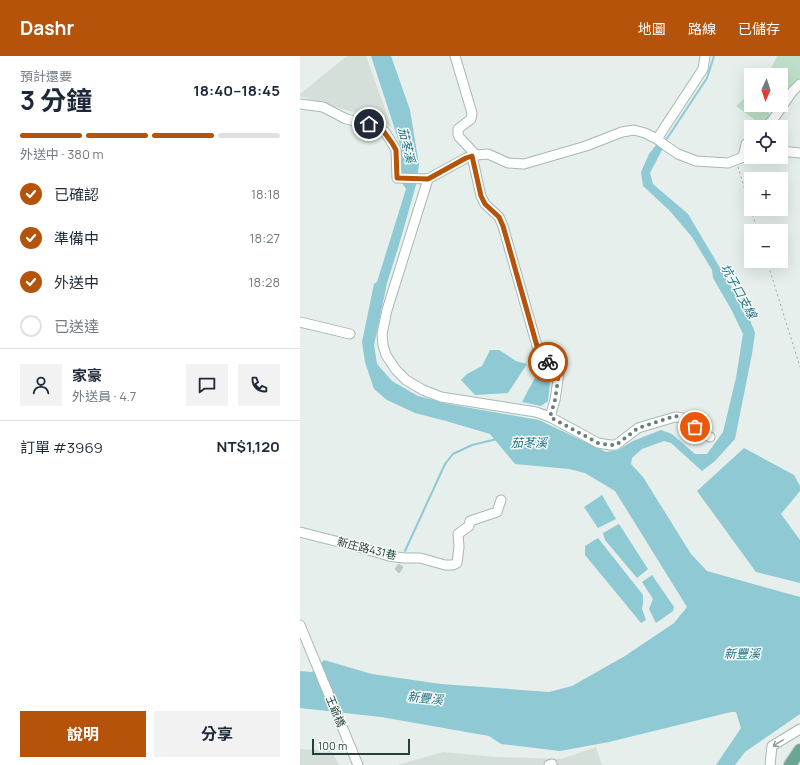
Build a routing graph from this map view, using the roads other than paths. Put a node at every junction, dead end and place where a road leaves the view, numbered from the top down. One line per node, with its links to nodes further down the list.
1 (455, 56): 9 (street)
2 (705, 56): 6 (street)
3 (800, 84): 5 (street)
4 (300, 104): 11 (street)
5 (773, 120)
6 (657, 139): 9 (street); 10 (street)
7 (788, 152): 8 (street)
8 (800, 153)
9 (474, 155): 11 (street); 14 (street)
10 (743, 157)
11 (428, 179): 14 (street)
12 (300, 322): 13 (street)
13 (350, 334)
14 (550, 417): 15 (street)
15 (710, 437)
16 (501, 500): 17 (street, 新庄路431巷)
17 (300, 532)
18 (300, 625): 21 (street, 王爺橋)
19 (800, 729): 22 (street, one-way to 22)
20 (799, 752): 23 (main road)
21 (358, 765)
22 (770, 765)
23 (790, 765)

